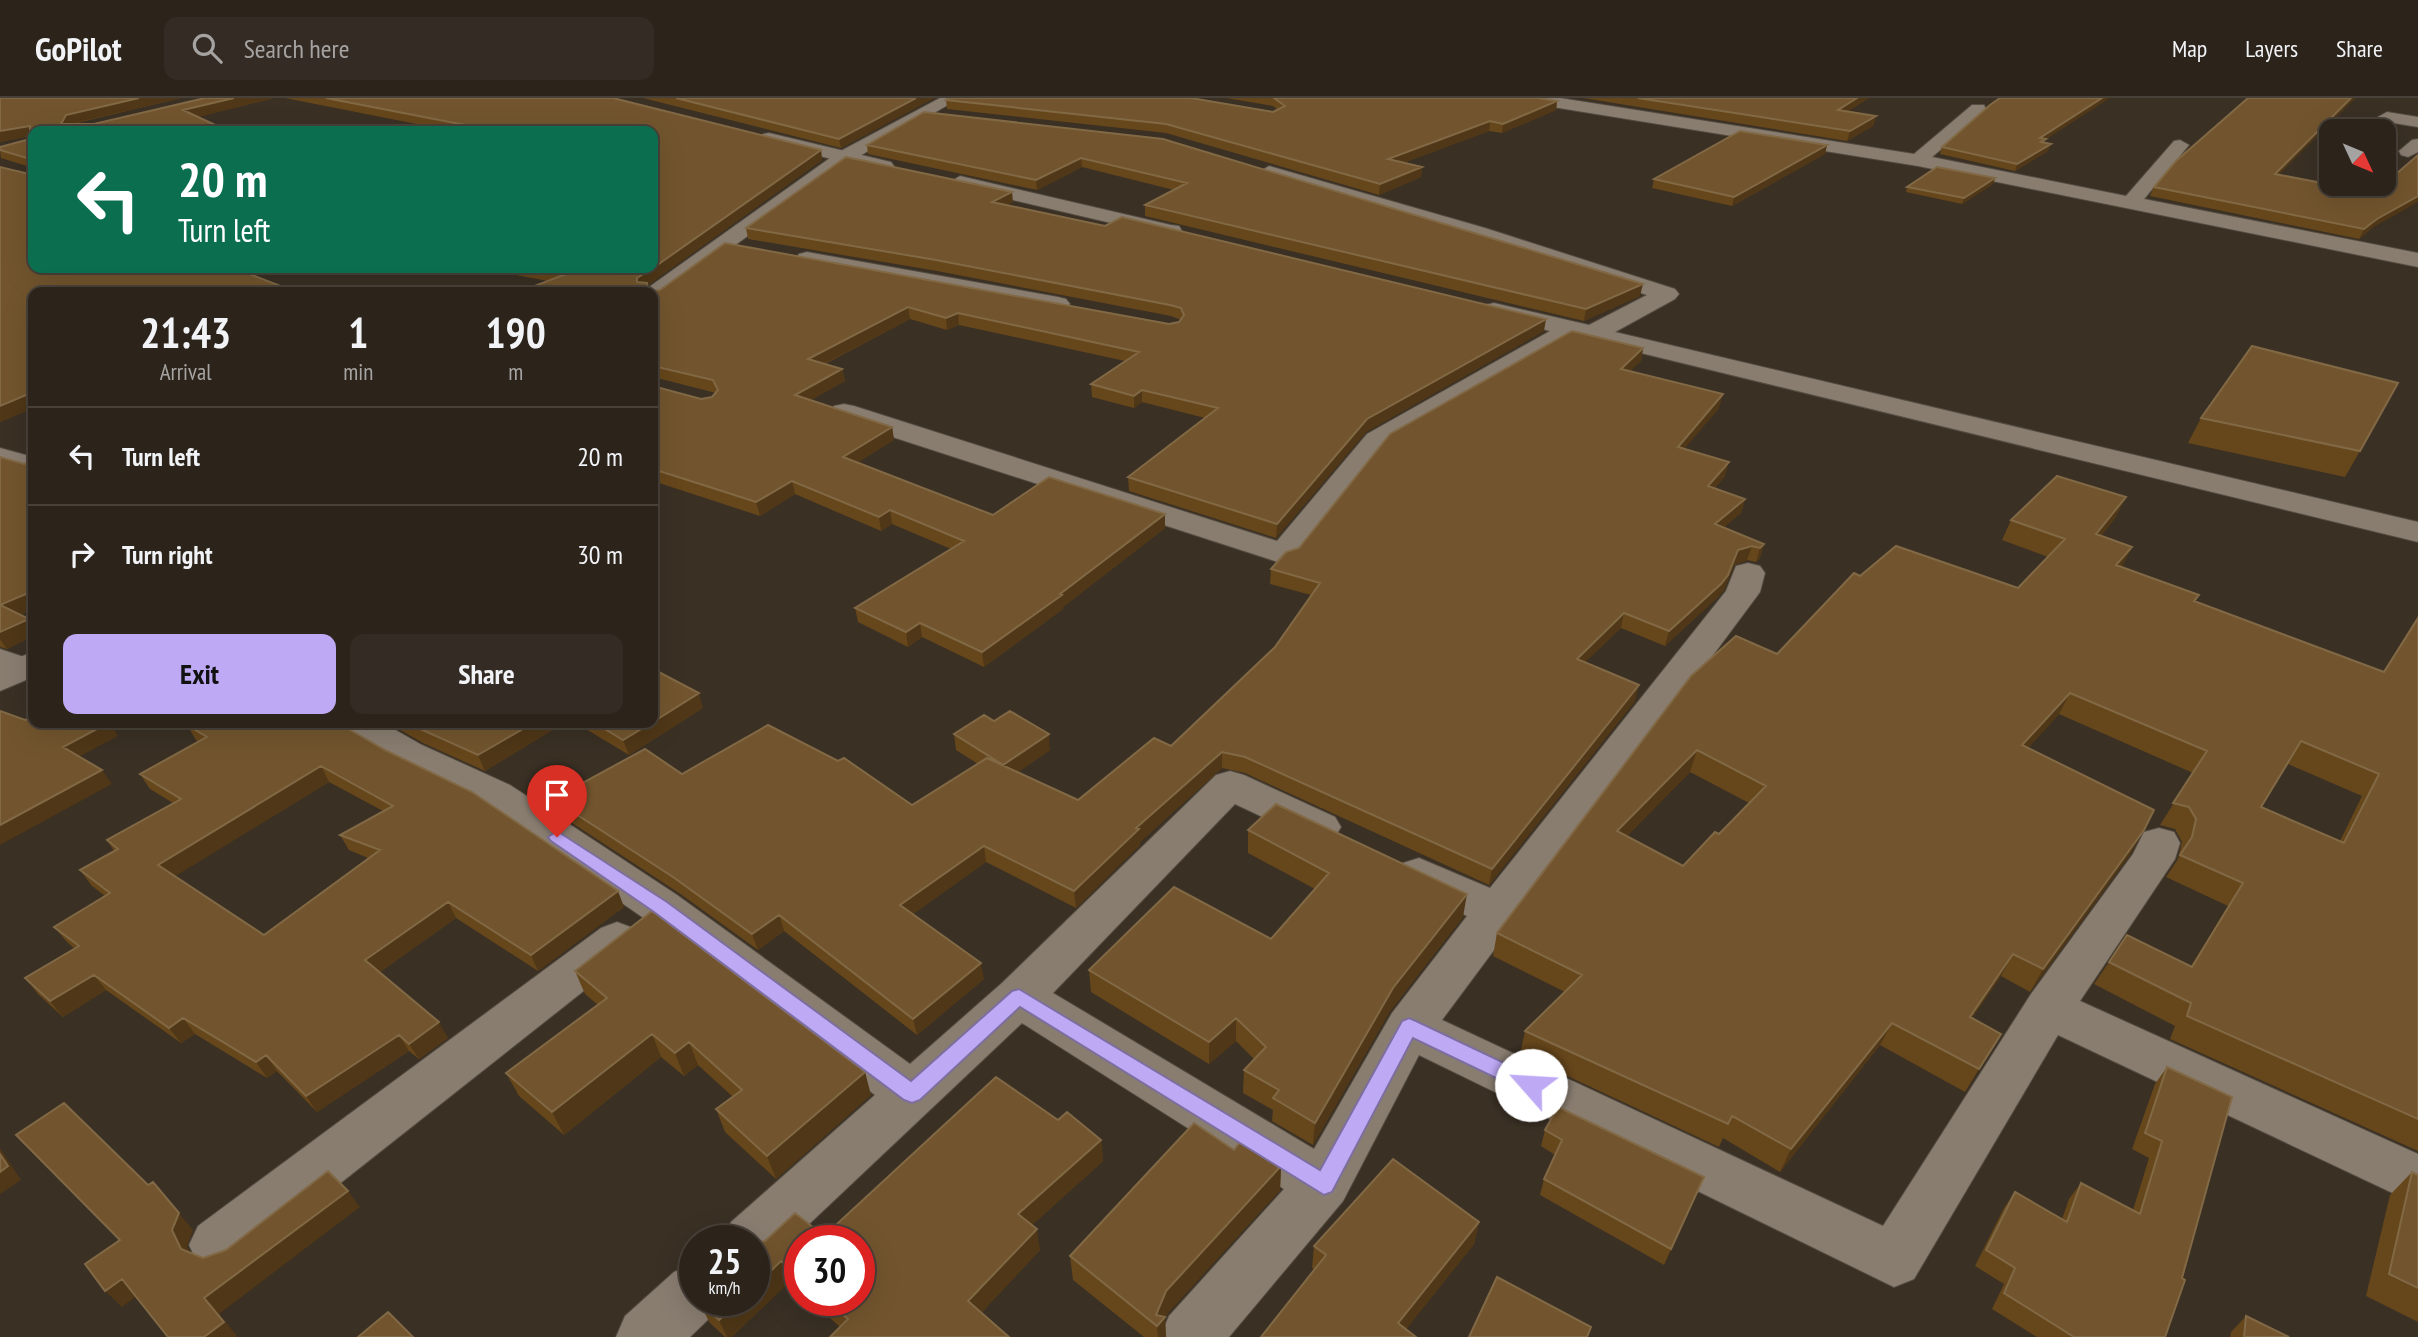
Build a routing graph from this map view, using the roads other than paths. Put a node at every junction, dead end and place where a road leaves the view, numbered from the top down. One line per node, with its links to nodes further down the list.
1 (1528, 98): 9 (street)
2 (952, 108): 8 (street)
3 (1978, 109): 9 (street)
4 (2387, 117): 5 (street)
5 (2418, 122)
6 (748, 133): 8 (street)
7 (2180, 145): 13 (street)
8 (844, 157): 11 (street); 15 (street)
9 (1918, 160): 13 (street)
10 (1244, 164): 22 (street)
11 (912, 172)
12 (939, 178): 14 (street)
13 (2132, 201): 18 (street)
14 (1196, 237)
15 (722, 244): 16 (street); 19 (street)
16 (749, 249)
17 (789, 256): 21 (street)
18 (2418, 260)
19 (658, 290)
20 (1477, 306): 22 (street)
21 (1074, 307)
22 (1582, 331): 23 (street); 26 (street)
23 (844, 412)
24 (0, 457): 25 (street)
25 (28, 465)
26 (2418, 532)
27 (1748, 573): 31 (street)
28 (364, 728): 30 (street)
29 (2159, 843): 33 (street)
30 (661, 907): 35 (street); 39 (street)
31 (1497, 911): 32 (street); 34 (street)
32 (1019, 997): 35 (street); 37 (street)
33 (2048, 1008): 34 (street); 36 (street)
34 (1409, 1027): 37 (street)
35 (912, 1094): 38 (street)
36 (2418, 1180)
37 (1324, 1184): 42 (street)
38 (769, 1225)
39 (218, 1245)
40 (679, 1307): 41 (street)
41 (646, 1337)
42 (1190, 1337)

